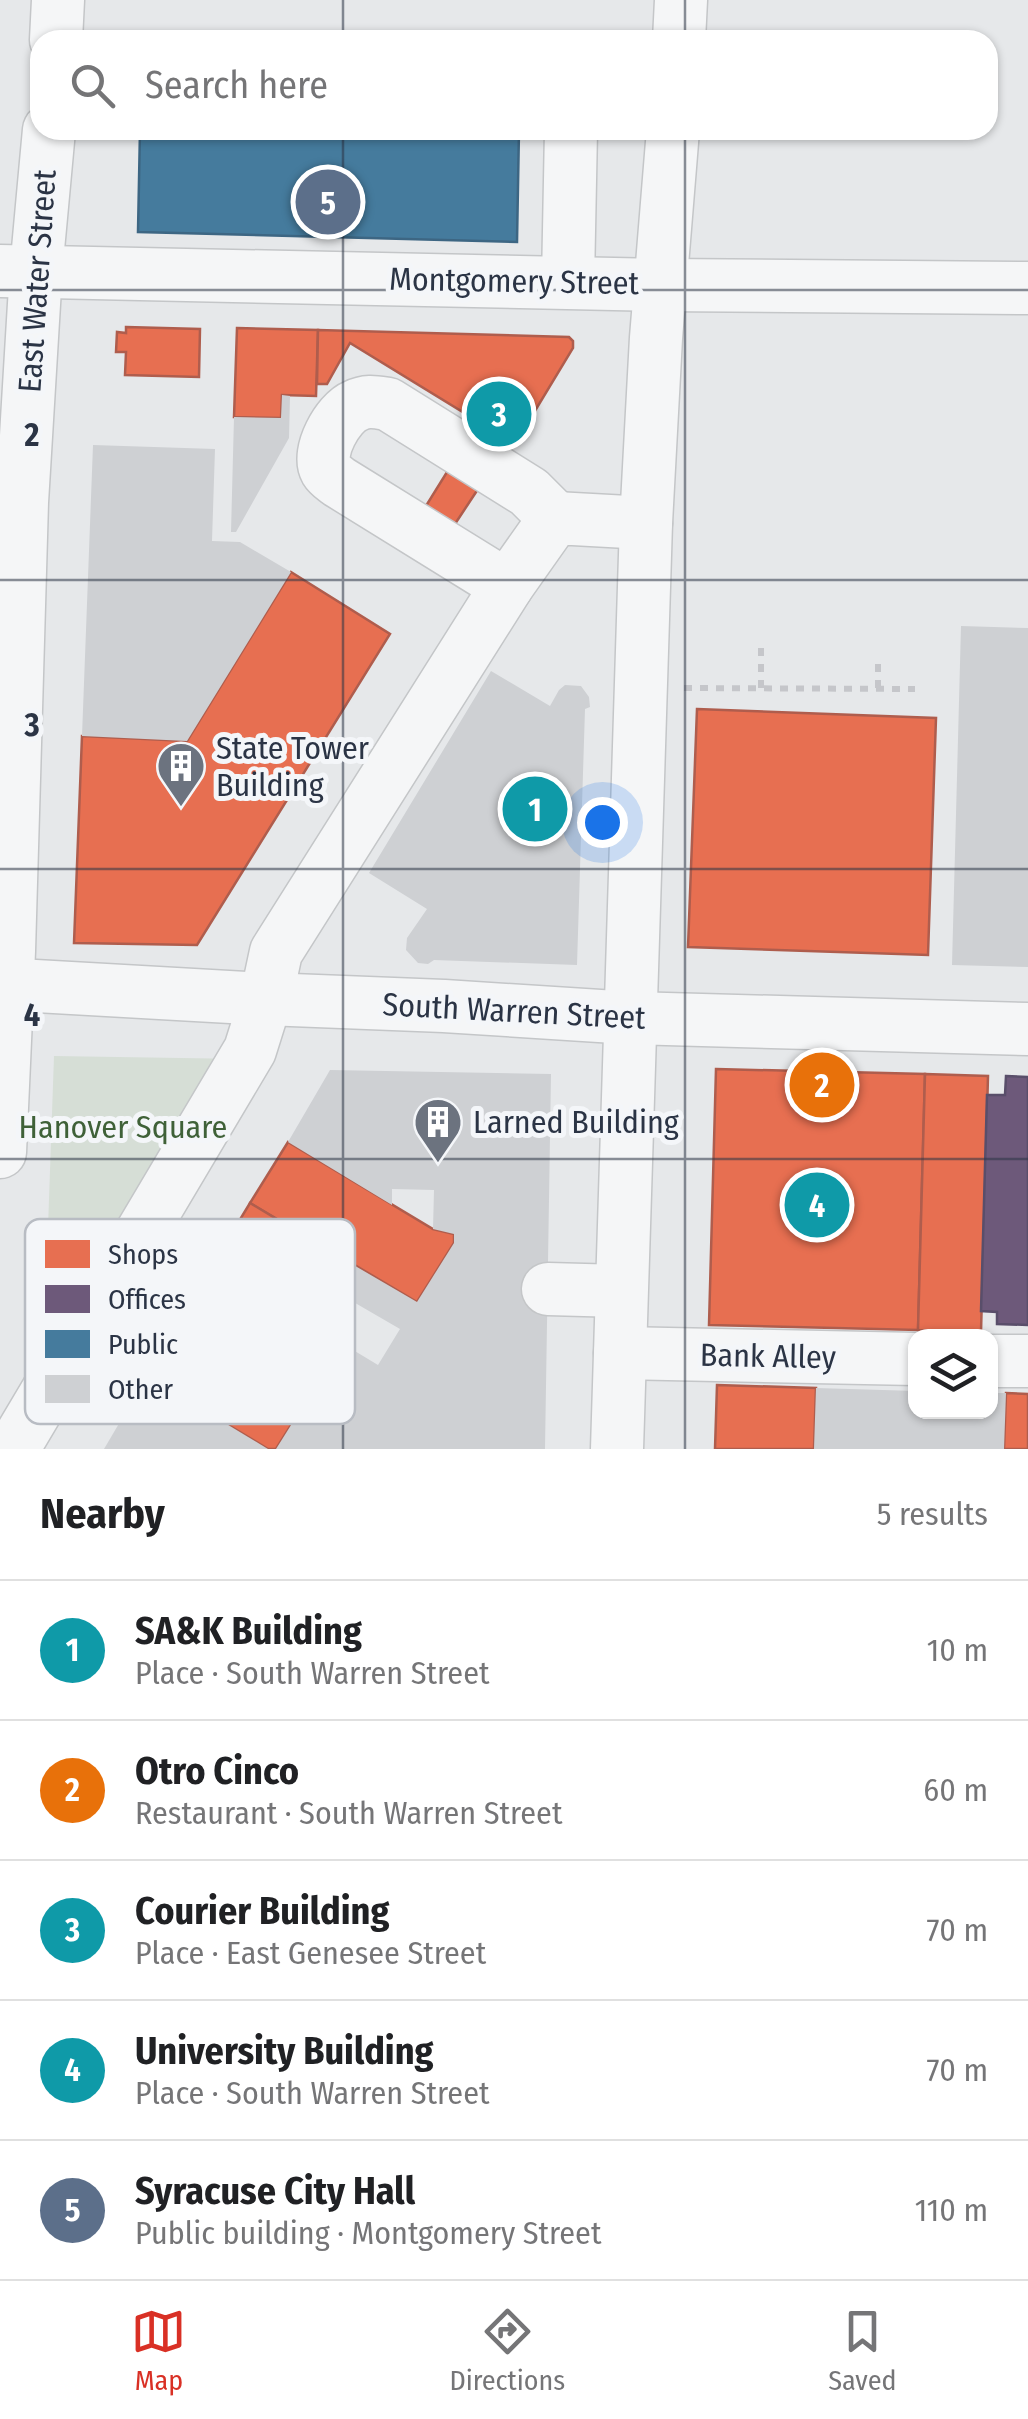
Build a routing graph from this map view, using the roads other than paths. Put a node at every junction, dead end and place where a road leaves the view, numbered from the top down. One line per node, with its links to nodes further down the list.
1 (58, 0): 3 (street)
2 (681, 0): 4 (street)
3 (56, 30)
4 (680, 30)
5 (47, 140): 8 (street, East Water Street)
6 (571, 140): 9 (street)
7 (673, 140): 10 (street)
8 (18, 272): 9 (street, Montgomery Street); 15 (street, East Water Street)
9 (568, 281): 10 (street, Montgomery Street)
10 (661, 285): 11 (street, Montgomery Street); 13 (street)
11 (1028, 288)
12 (555, 518): 13 (street); 14 (street); 14 (street)
13 (646, 523): 17 (street)
14 (507, 586): 16 (street)
15 (4, 984): 16 (street, South Warren Street); 19 (street, East Water Street)
16 (266, 999): 17 (street, South Warren Street); 20 (street)
17 (631, 1018): 18 (street, South Warren Street); 22 (street)
18 (1028, 1030)
19 (0, 1152)
20 (150, 1219)
21 (548, 1289): 22 (street)
22 (621, 1291): 23 (street)
23 (620, 1353): 24 (street, Bank Alley); 29 (street)
24 (908, 1359)
25 (998, 1360): 26 (street)
26 (1028, 1361)
27 (28, 1424): 28 (street)
28 (13, 1449)
29 (617, 1449)

